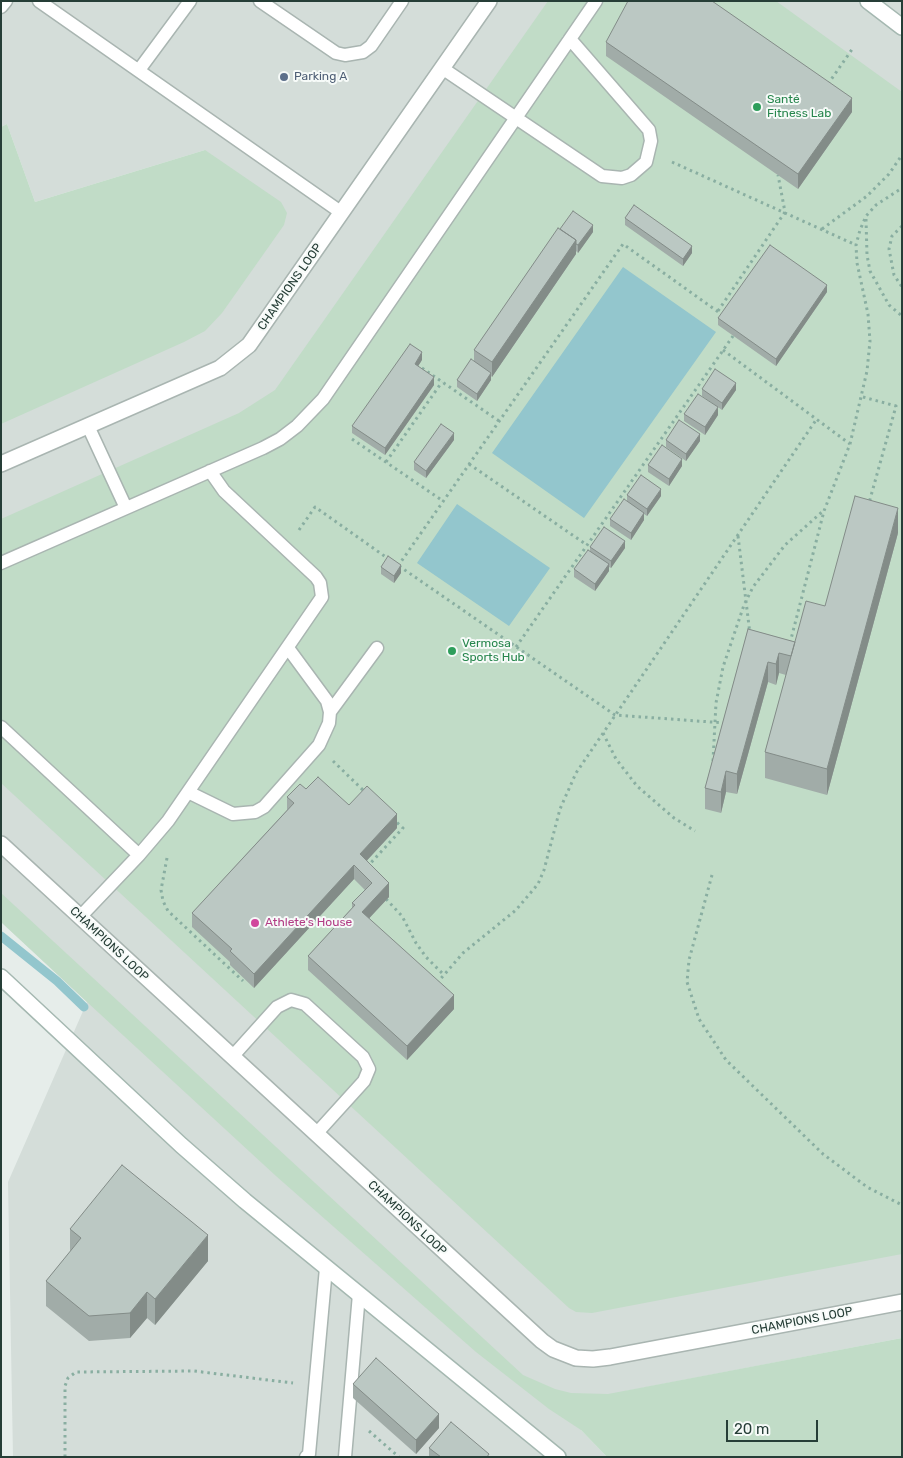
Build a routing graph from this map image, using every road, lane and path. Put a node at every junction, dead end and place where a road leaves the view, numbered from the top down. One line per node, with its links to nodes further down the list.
1 (6, 1): 9 (lane)
2 (39, 1): 14 (lane)
3 (190, 1): 14 (lane)
4 (260, 1): 5 (lane)
5 (402, 1)
6 (488, 1): 13 (street, CHAMPIONS LOOP)
7 (596, 1): 11 (lane)
8 (868, 1): 10 (street)
9 (1, 7)
10 (902, 26)
11 (570, 39): 18 (lane); 18 (lane)
12 (853, 48): 16 (path)
13 (442, 68): 18 (lane); 24 (street, CHAMPIONS LOOP)
14 (139, 70): 24 (lane)
15 (820, 78): 16 (path)
16 (828, 84): 17 (path)
17 (835, 88)
18 (516, 118): 46 (lane)
19 (902, 155): 27 (path)
20 (672, 162): 23 (path)
21 (778, 175): 23 (path)
22 (902, 188): 25 (path)
23 (784, 212): 27 (path); 30 (path)
24 (342, 213): 40 (street, CHAMPIONS LOOP)
25 (866, 216): 28 (path); 32 (path)
26 (902, 226): 29 (path)
27 (822, 229): 28 (path)
28 (856, 245): 37 (path)
29 (902, 287)
30 (718, 311): 31 (path); 39 (path)
31 (724, 316)
32 (902, 316)
33 (733, 336): 34 (path)
34 (723, 350): 38 (path); 52 (path)
35 (422, 368): 36 (path)
36 (442, 382): 39 (path); 43 (path)
37 (862, 397): 42 (path); 48 (path)
38 (816, 420): 42 (path); 51 (path)
39 (500, 421): 45 (path)
40 (88, 426): 44 (street, CHAMPIONS LOOP); 49 (lane)
41 (352, 439): 43 (path)
42 (850, 444): 50 (path)
43 (386, 462): 47 (path)
44 (1, 464)
45 (469, 464): 47 (path); 52 (path)
46 (210, 471): 49 (lane); 53 (lane)
47 (443, 501): 55 (path)
48 (869, 504)
49 (126, 508): 54 (lane)
50 (824, 511): 56 (path); 58 (path)
51 (738, 535): 56 (path); 63 (path)
52 (587, 545): 59 (path)
53 (285, 548): 55 (path); 60 (lane)
54 (1, 563)
55 (398, 566): 59 (path)
56 (746, 602): 57 (path); 64 (path)
57 (751, 638)
58 (790, 646)
59 (516, 647): 63 (path)
60 (288, 648): 62 (lane); 70 (lane)
61 (377, 648): 62 (lane)
62 (330, 712): 70 (lane)
63 (615, 715): 64 (path); 67 (path)
64 (714, 722): 65 (path); 69 (path)
65 (726, 723)
66 (1, 727): 76 (lane)
67 (603, 733): 73 (path); 81 (path)
68 (331, 760): 71 (path)
69 (713, 761)
70 (188, 792): 76 (lane)
71 (367, 794)
72 (388, 814): 77 (path)
73 (695, 832)
74 (1, 844): 80 (street, CHAMPIONS LOOP)
75 (167, 853): 83 (path)
76 (139, 855): 80 (lane)
77 (363, 871)
78 (712, 875): 87 (path)
79 (386, 899): 81 (path)
80 (80, 917): 85 (street, CHAMPIONS LOOP)
81 (444, 975): 84 (path)
82 (1, 977): 88 (street)
83 (243, 981)
84 (432, 989)
85 (232, 1057): 86 (street, CHAMPIONS LOOP); 86 (lane)
86 (316, 1134): 90 (street, CHAMPIONS LOOP)
87 (902, 1205)
88 (326, 1268): 89 (street); 91 (lane)
89 (359, 1294): 92 (lane); 97 (street)
90 (902, 1302)
91 (316, 1386): 93 (path); 94 (lane)
92 (348, 1413): 95 (lane); 96 (path)
93 (65, 1457)
94 (306, 1457)
95 (345, 1457)
96 (399, 1457)
97 (558, 1457)

